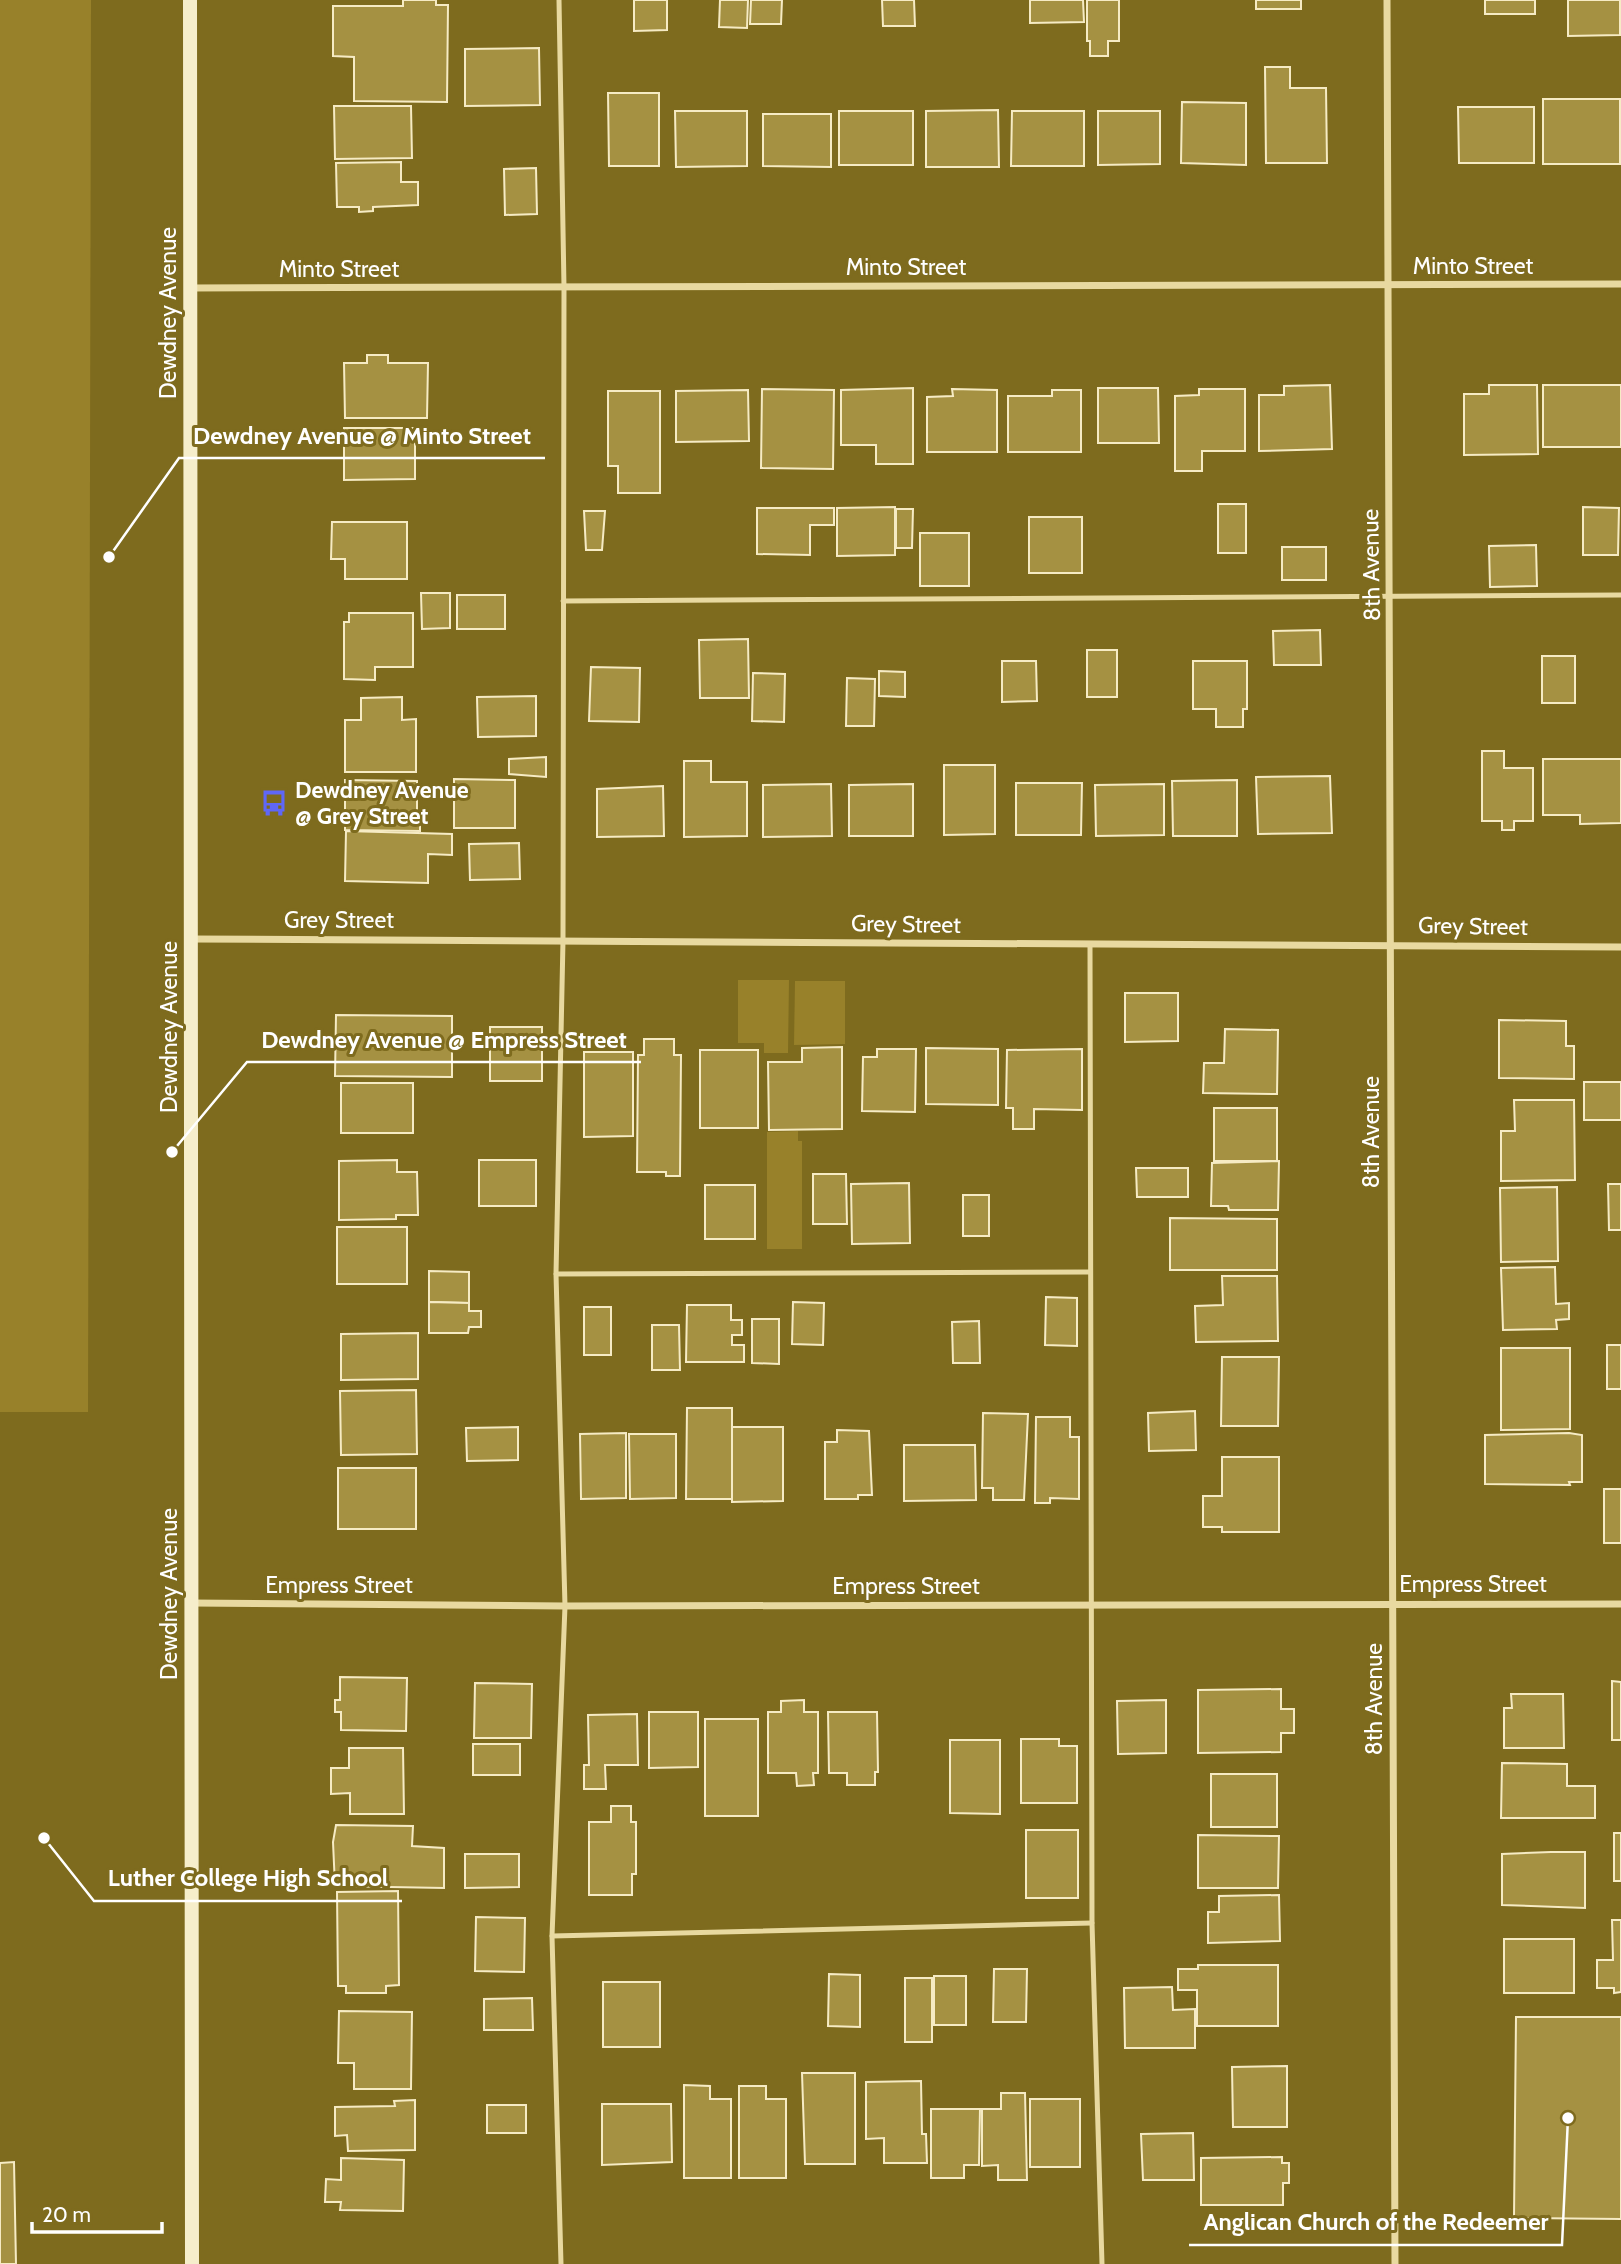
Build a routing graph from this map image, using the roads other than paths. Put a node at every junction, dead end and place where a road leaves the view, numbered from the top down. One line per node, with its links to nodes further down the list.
1 (190, 0): 7 (main road, Dewdney Avenue)
2 (559, 0): 6 (lane)
3 (1387, 0): 5 (street, 8th Avenue)
4 (1621, 284): 5 (street, Minto Street)
5 (1386, 285): 6 (street, Minto Street); 9 (street, 8th Avenue)
6 (564, 287): 7 (street, Minto Street); 10 (lane)
7 (191, 288): 11 (main road, Dewdney Avenue)
8 (1621, 595): 9 (lane)
9 (1391, 598): 10 (lane); 13 (street, 8th Avenue)
10 (563, 601): 12 (lane)
11 (191, 939): 12 (street, Grey Street); 18 (main road, Dewdney Avenue)
12 (562, 940): 14 (street, Grey Street); 17 (lane)
13 (1390, 944): 14 (street, Grey Street); 15 (street, Grey Street); 19 (street, 8th Avenue)
14 (1090, 946): 16 (lane)
15 (1621, 947)
16 (1089, 1272): 17 (lane); 21 (lane)
17 (556, 1274): 22 (lane)
18 (191, 1603): 22 (street, Empress Street); 25 (main road, Dewdney Avenue)
19 (1393, 1603): 20 (street, Empress Street); 21 (street, Empress Street); 28 (street, 8th Avenue)
20 (1621, 1604)
21 (1092, 1605): 22 (street, Empress Street); 23 (lane)
22 (565, 1606): 24 (lane)
23 (1092, 1923): 24 (lane); 27 (lane)
24 (552, 1936): 26 (lane)
25 (192, 2264)
26 (561, 2264)
27 (1102, 2264)
28 (1395, 2264)

